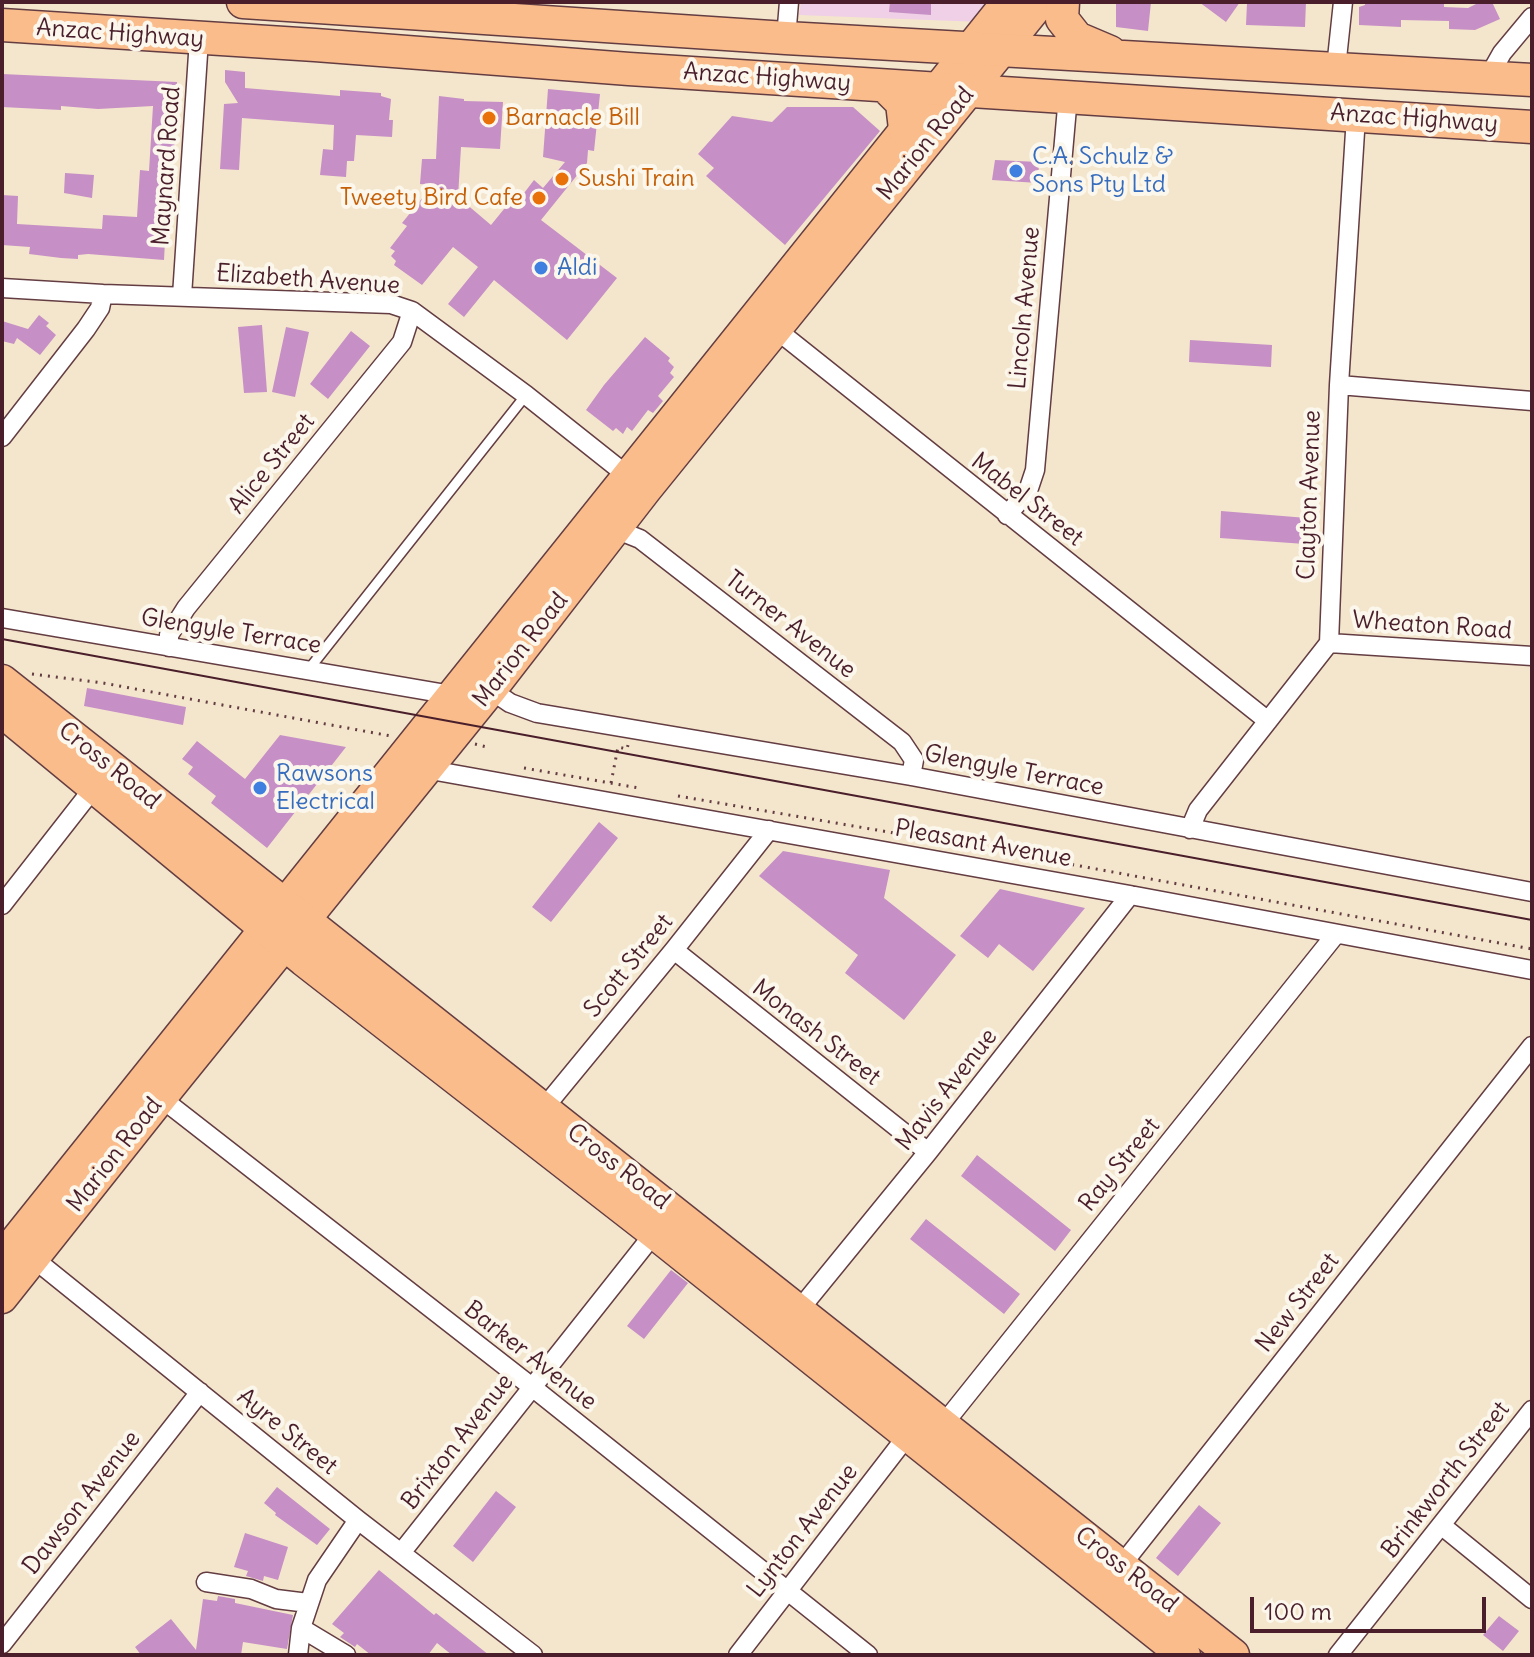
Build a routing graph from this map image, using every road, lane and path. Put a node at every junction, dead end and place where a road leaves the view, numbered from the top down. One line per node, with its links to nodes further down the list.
1 (243, 2): 7 (highway, Anzac Highway)
2 (789, 2): 12 (street)
3 (1007, 2): 15 (main road, Marion Road)
4 (1041, 2): 16 (main road, Marion Road)
5 (1063, 2): 17 (highway)
6 (1343, 2): 19 (street)
7 (319, 6): 8 (highway, Anzac Highway); 14 (highway)
8 (428, 8): 11 (highway, Anzac Highway)
9 (1532, 17): 21 (street)
10 (2, 25): 13 (highway, Anzac Highway)
11 (625, 26): 12 (highway, Anzac Highway); 20 (highway)
12 (786, 38): 15 (highway, Anzac Highway)
13 (199, 39): 14 (highway, Anzac Highway); 32 (street, Maynard Road)
14 (315, 45): 20 (highway, Anzac Highway)
15 (970, 48): 16 (highway, Anzac Highway); 24 (main road, Marion Road)
16 (1002, 50): 17 (highway, Anzac Highway); 24 (main road, Marion Road)
17 (1119, 56): 18 (highway, Anzac Highway)
18 (1286, 65): 19 (highway, Anzac Highway); 26 (highway)
19 (1336, 68): 21 (highway, Anzac Highway)
20 (629, 69): 23 (highway, Anzac Highway)
21 (1489, 76): 22 (highway, Anzac Highway)
22 (1532, 80)
23 (885, 86): 24 (highway, Anzac Highway); 29 (highway)
24 (953, 90): 25 (highway, Anzac Highway); 29 (main road, Marion Road); 34 (main road, Marion Road)
25 (1068, 96): 26 (highway, Anzac Highway); 40 (street, Lincoln Avenue)
26 (1314, 112): 27 (highway, Anzac Highway)
27 (1356, 116): 28 (highway, Anzac Highway); 35 (street, Clayton Avenue)
28 (1532, 127)
29 (905, 129): 34 (main road, Marion Road)
30 (2, 288): 31 (street, Elizabeth Avenue)
31 (103, 294): 32 (street, Elizabeth Avenue); 38 (street)
32 (182, 296): 33 (street, Elizabeth Avenue)
33 (412, 311): 36 (street, Elizabeth Avenue); 44 (street, Alice Street)
34 (766, 322): 39 (main road, Marion Road); 40 (street, Mabel Street)
35 (1339, 385): 37 (street); 43 (street, Clayton Avenue)
36 (526, 395): 39 (street, Elizabeth Avenue); 46 (lane)
37 (1532, 401)
38 (2, 437)
39 (636, 483): 41 (main road, Marion Road); 49 (main road, Marion Road)
40 (1007, 515): 51 (street, Mabel Street)
41 (628, 534): 48 (main road, Marion Road); 58 (street, Turner Avenue)
42 (2, 618): 44 (street, Glengyle Terrace)
43 (1329, 643): 45 (street, Wheaton Road); 51 (street)
44 (169, 647): 46 (street, Glengyle Terrace)
45 (1532, 656)
46 (309, 669): 49 (street, Glengyle Terrace)
47 (15, 677): 54 (path); 56 (highway, Cross Road)
48 (491, 690): 54 (main road, Marion Road); 58 (street, Glengyle Terrace)
49 (452, 695): 54 (main road, Marion Road)
50 (2, 711): 56 (highway, Cross Road)
51 (1268, 721): 62 (street)
52 (630, 741): 59 (path)
53 (487, 747): 57 (path)
54 (417, 759): 57 (street, Pleasant Avenue); 64 (main road, Marion Road)
55 (515, 768): 59 (path)
56 (103, 776): 65 (highway, Cross Road); 68 (street)
57 (468, 776): 63 (street, Pleasant Avenue)
58 (911, 776): 62 (street, Glengyle Terrace)
59 (611, 783): 60 (path)
60 (645, 790)
61 (675, 795): 71 (path)
62 (1190, 829): 66 (street, Glengyle Terrace)
63 (769, 830): 67 (street, Pleasant Avenue); 72 (street, Scott Street)
64 (325, 874): 65 (main road); 69 (main road, Marion Road); 73 (main road)
65 (236, 886): 69 (highway, Cross Road); 74 (main road)
66 (1532, 892)
67 (1130, 895): 70 (street, Pleasant Avenue); 79 (street, Mavis Avenue)
68 (2, 905)
69 (284, 925): 73 (highway, Cross Road); 74 (main road, Marion Road)
70 (1336, 934): 75 (street, Pleasant Avenue); 87 (street, Ray Street)
71 (1532, 949)
72 (674, 950): 78 (street, Scott Street); 79 (street, Monash Street)
73 (334, 964): 74 (main road); 78 (highway, Cross Road)
74 (248, 970): 77 (main road, Marion Road); 81 (main road, Marion Road)
75 (1532, 970)
76 (1532, 1046): 92 (street, New Street)
77 (161, 1098): 81 (main road, Marion Road); 84 (street, Barker Avenue)
78 (534, 1120): 80 (highway, Cross Road)
79 (928, 1152): 83 (street, Mavis Avenue)
80 (664, 1222): 83 (highway, Cross Road); 84 (street, Brixton Avenue)
81 (16, 1253): 82 (main road, Marion Road); 85 (street, Ayre Street)
82 (2, 1298)
83 (789, 1322): 87 (highway, Cross Road); 88 (highway, Cross Road)
84 (532, 1387): 91 (street, Brixton Avenue); 94 (street, Barker Avenue)
85 (200, 1392): 89 (street, Ayre Street); 98 (street, Dawson Avenue)
86 (1532, 1410): 90 (street, Brinkworth Street)
87 (942, 1426): 92 (highway, Cross Road)
88 (907, 1436): 92 (highway, Cross Road); 94 (street, Lynton Avenue)
89 (358, 1520): 91 (street, Ayre Street); 96 (street)
90 (1441, 1525): 95 (street); 106 (street, Brinkworth Street)
91 (401, 1553): 101 (street, Ayre Street)
92 (1112, 1578): 104 (highway, Cross Road); 105 (highway, Cross Road)
93 (206, 1582): 96 (street)
94 (788, 1591): 102 (street, Lynton Avenue); 103 (street, Barker Avenue)
95 (1532, 1599)
96 (308, 1603): 97 (street)
97 (301, 1628): 99 (street); 100 (street)
98 (2, 1644)
99 (298, 1655)
100 (346, 1655)
101 (533, 1655)
102 (738, 1655)
103 (868, 1655)
104 (1184, 1655)
105 (1233, 1655)
106 (1338, 1655)

